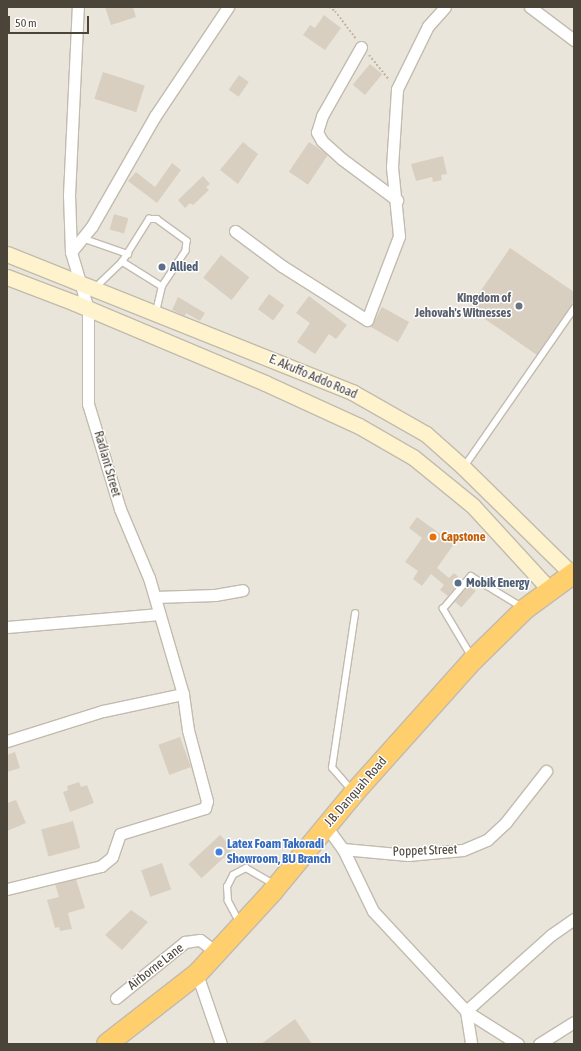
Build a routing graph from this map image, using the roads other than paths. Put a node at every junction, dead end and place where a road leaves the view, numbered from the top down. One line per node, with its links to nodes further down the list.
1 (78, 7): 10 (street, Radiant Street)
2 (228, 7): 9 (street)
3 (445, 7): 7 (street)
4 (530, 7): 5 (street)
5 (574, 40)
6 (361, 47): 7 (street)
7 (397, 200): 8 (street)
8 (235, 231)
9 (82, 238): 10 (street); 12 (lane)
10 (71, 252): 15 (street, Radiant Street)
11 (7, 254): 15 (main road, E. Akuffo Addo Road)
12 (128, 254): 13 (lane); 16 (lane)
13 (122, 262): 16 (lane); 17 (lane)
14 (7, 278): 18 (main road, E. Akuffo Addo Road)
15 (80, 283): 17 (main road, E. Akuffo Addo Road); 18 (street, Radiant Street)
16 (162, 286): 20 (lane)
17 (95, 288): 20 (main road, E. Akuffo Addo Road)
18 (88, 309): 24 (main road, E. Akuffo Addo Road); 25 (street, Radiant Street)
19 (574, 309): 21 (lane)
20 (156, 312): 21 (main road, E. Akuffo Addo Road)
21 (464, 467): 22 (main road, E. Akuffo Addo Road)
22 (573, 573): 24 (highway, J.B. Danquah Road)
23 (243, 590): 25 (street)
24 (550, 590): 26 (highway, J.B. Danquah Road)
25 (155, 597): 27 (street, Radiant Street)
26 (525, 609): 30 (highway, J.B. Danquah Road); 30 (lane)
27 (159, 614): 29 (street); 31 (street, Radiant Street)
28 (355, 614): 34 (lane)
29 (7, 627)
30 (473, 660): 34 (highway, J.B. Danquah Road)
31 (183, 694): 32 (street); 38 (street, Radiant Street)
32 (7, 741)
33 (546, 771): 36 (street, Poppet Street)
34 (354, 793): 35 (highway, J.B. Danquah Road)
35 (326, 826): 36 (street); 37 (highway, J.B. Danquah Road)
36 (343, 849): 44 (street)
37 (277, 886): 40 (highway, J.B. Danquah Road); 40 (lane)
38 (7, 889)
39 (574, 919): 44 (street)
40 (241, 926): 41 (highway, J.B. Danquah Road)
41 (217, 953): 42 (highway, J.B. Danquah Road); 43 (street, Airborne Lane)
42 (197, 974): 46 (highway, J.B. Danquah Road); 47 (street)
43 (116, 998)
44 (466, 1011): 48 (street); 49 (street)
45 (574, 1022): 50 (street)
46 (107, 1044)
47 (221, 1044)
48 (470, 1044)
49 (518, 1044)
50 (539, 1044)

